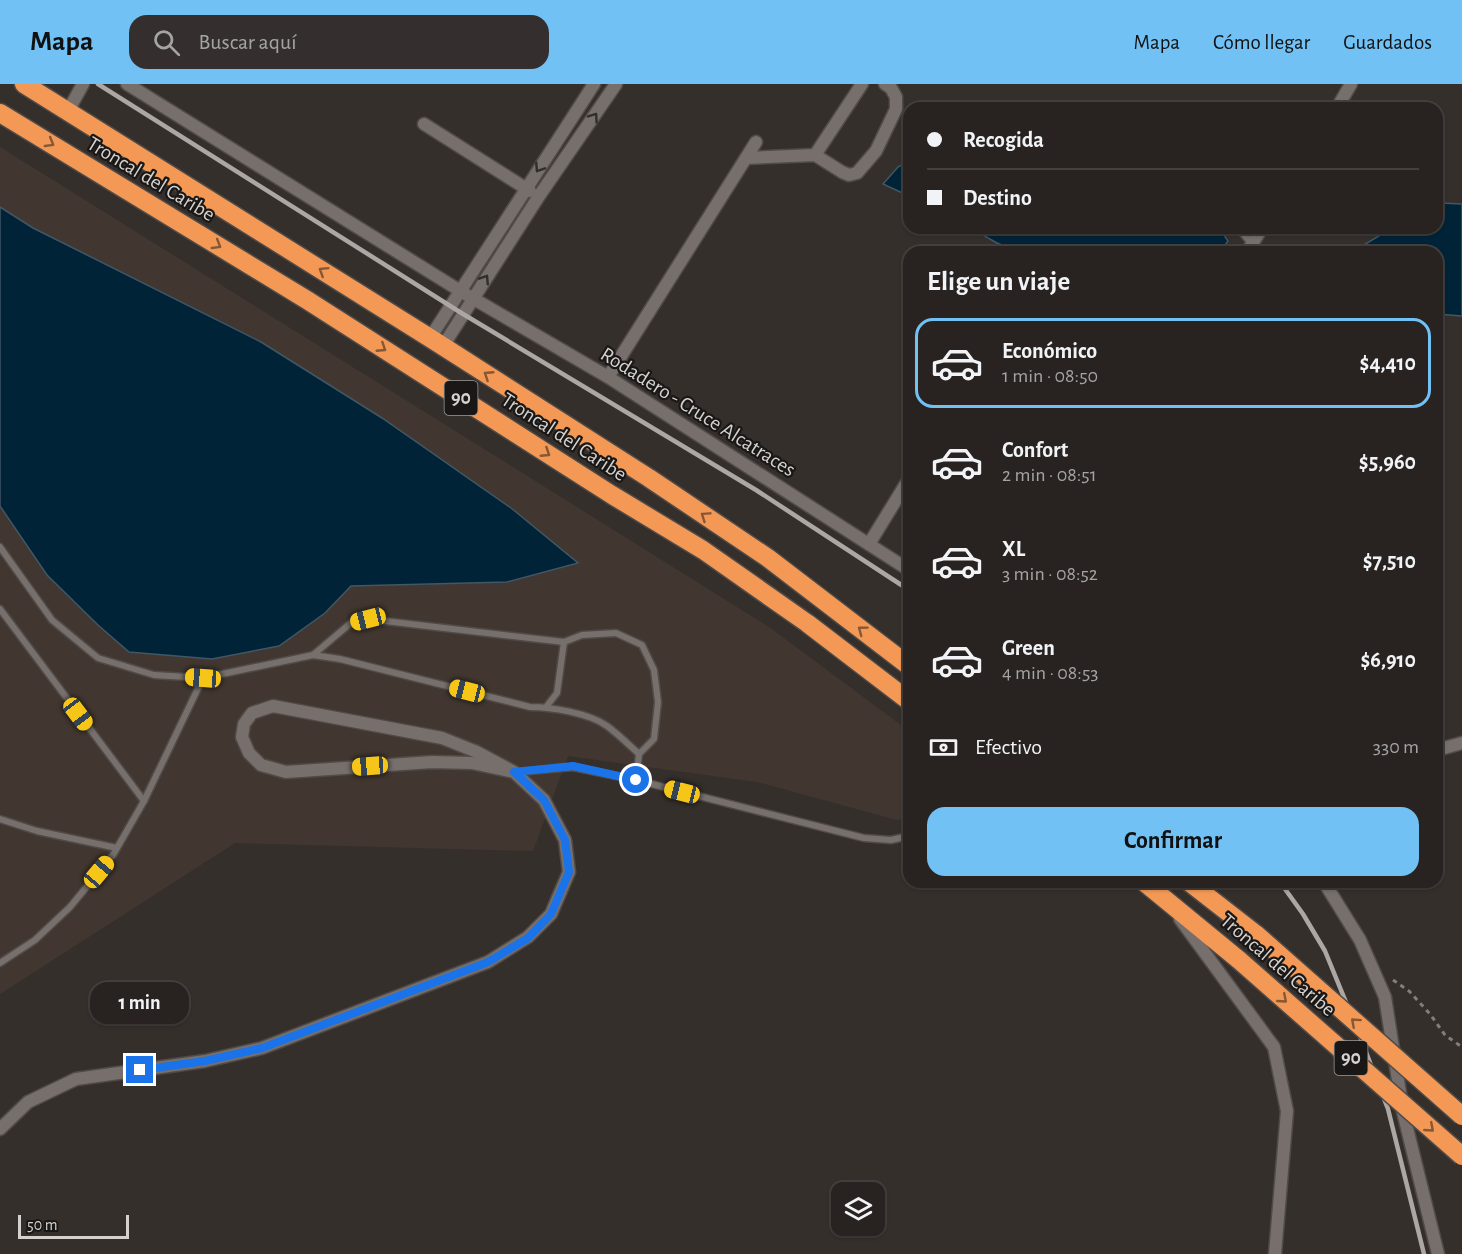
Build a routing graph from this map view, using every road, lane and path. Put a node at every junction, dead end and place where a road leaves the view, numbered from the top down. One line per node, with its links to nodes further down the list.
1 (24, 84): 10 (highway, Troncal del Caribe / 90)
2 (83, 84): 10 (street)
3 (127, 84): 18 (street, Rodadero - Cruce Alcatraces)
4 (594, 84): 16 (street, one-way to 16)
5 (616, 84): 17 (street, one-way to 5)
6 (862, 84): 14 (street)
7 (885, 84): 14 (street)
8 (1352, 84): 9 (street)
9 (1340, 102)
10 (68, 111): 19 (highway, Troncal del Caribe / 90, one-way to 10)
11 (0, 113): 30 (highway, Troncal del Caribe / 90, one-way to 30)
12 (424, 124): 16 (street)
13 (756, 142): 15 (street)
14 (815, 156): 15 (street)
15 (746, 158): 20 (street)
16 (525, 188): 17 (street); 18 (street)
17 (539, 196): 18 (street, one-way to 17)
18 (467, 295): 19 (street); 20 (street, Rodadero - Cruce Alcatraces)
19 (436, 342): 28 (highway, Troncal del Caribe / 90, one-way to 19)
20 (608, 377): 22 (street, Rodadero - Cruce Alcatraces)
21 (903, 489): 22 (street)
22 (869, 544): 24 (street, Rodadero - Cruce Alcatraces)
23 (0, 547): 29 (lane)
24 (903, 566)
25 (0, 609): 37 (lane)
26 (564, 642): 27 (lane); 31 (lane); 34 (lane)
27 (313, 655): 29 (lane); 31 (lane)
28 (903, 661)
29 (203, 678): 37 (lane)
30 (903, 696)
31 (546, 707): 34 (lane)
32 (1461, 741): 33 (street)
33 (1443, 748)
34 (639, 754): 36 (lane)
35 (514, 772): 35 (street); 36 (lane); 49 (street)
36 (636, 780): 39 (lane)
37 (144, 801): 40 (lane)
38 (0, 819): 40 (lane)
39 (903, 837)
40 (117, 848): 45 (lane)
41 (1152, 888): 44 (highway, Troncal del Caribe / 90)
42 (1197, 888): 48 (highway, Troncal del Caribe / 90, one-way to 42, bridge)
43 (1328, 888): 46 (street)
44 (1166, 899): 50 (highway, Troncal del Caribe / 90, one-way to 50, bridge); 51 (street)
45 (0, 963)
46 (1373, 966): 47 (path); 52 (street)
47 (1462, 1047)
48 (1462, 1116)
49 (0, 1130)
50 (1462, 1156)
51 (1275, 1254)
52 (1438, 1254)

